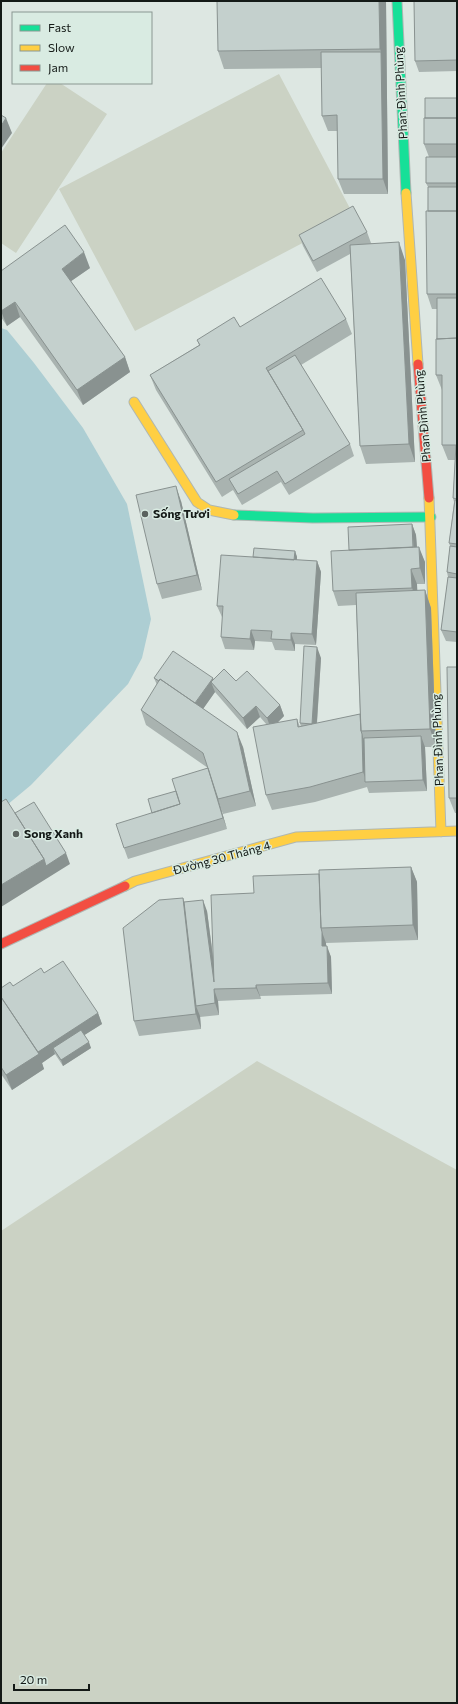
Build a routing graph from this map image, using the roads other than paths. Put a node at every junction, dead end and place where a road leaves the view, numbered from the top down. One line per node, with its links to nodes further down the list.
1 (396, 1): 3 (street, Phan Đình Phùng)
2 (134, 402): 3 (street)
3 (431, 517): 5 (street, Phan Đình Phùng)
4 (457, 831): 5 (street, Đường 30 Tháng 4)
5 (441, 832): 6 (street, Đường 30 Tháng 4)
6 (1, 944)

